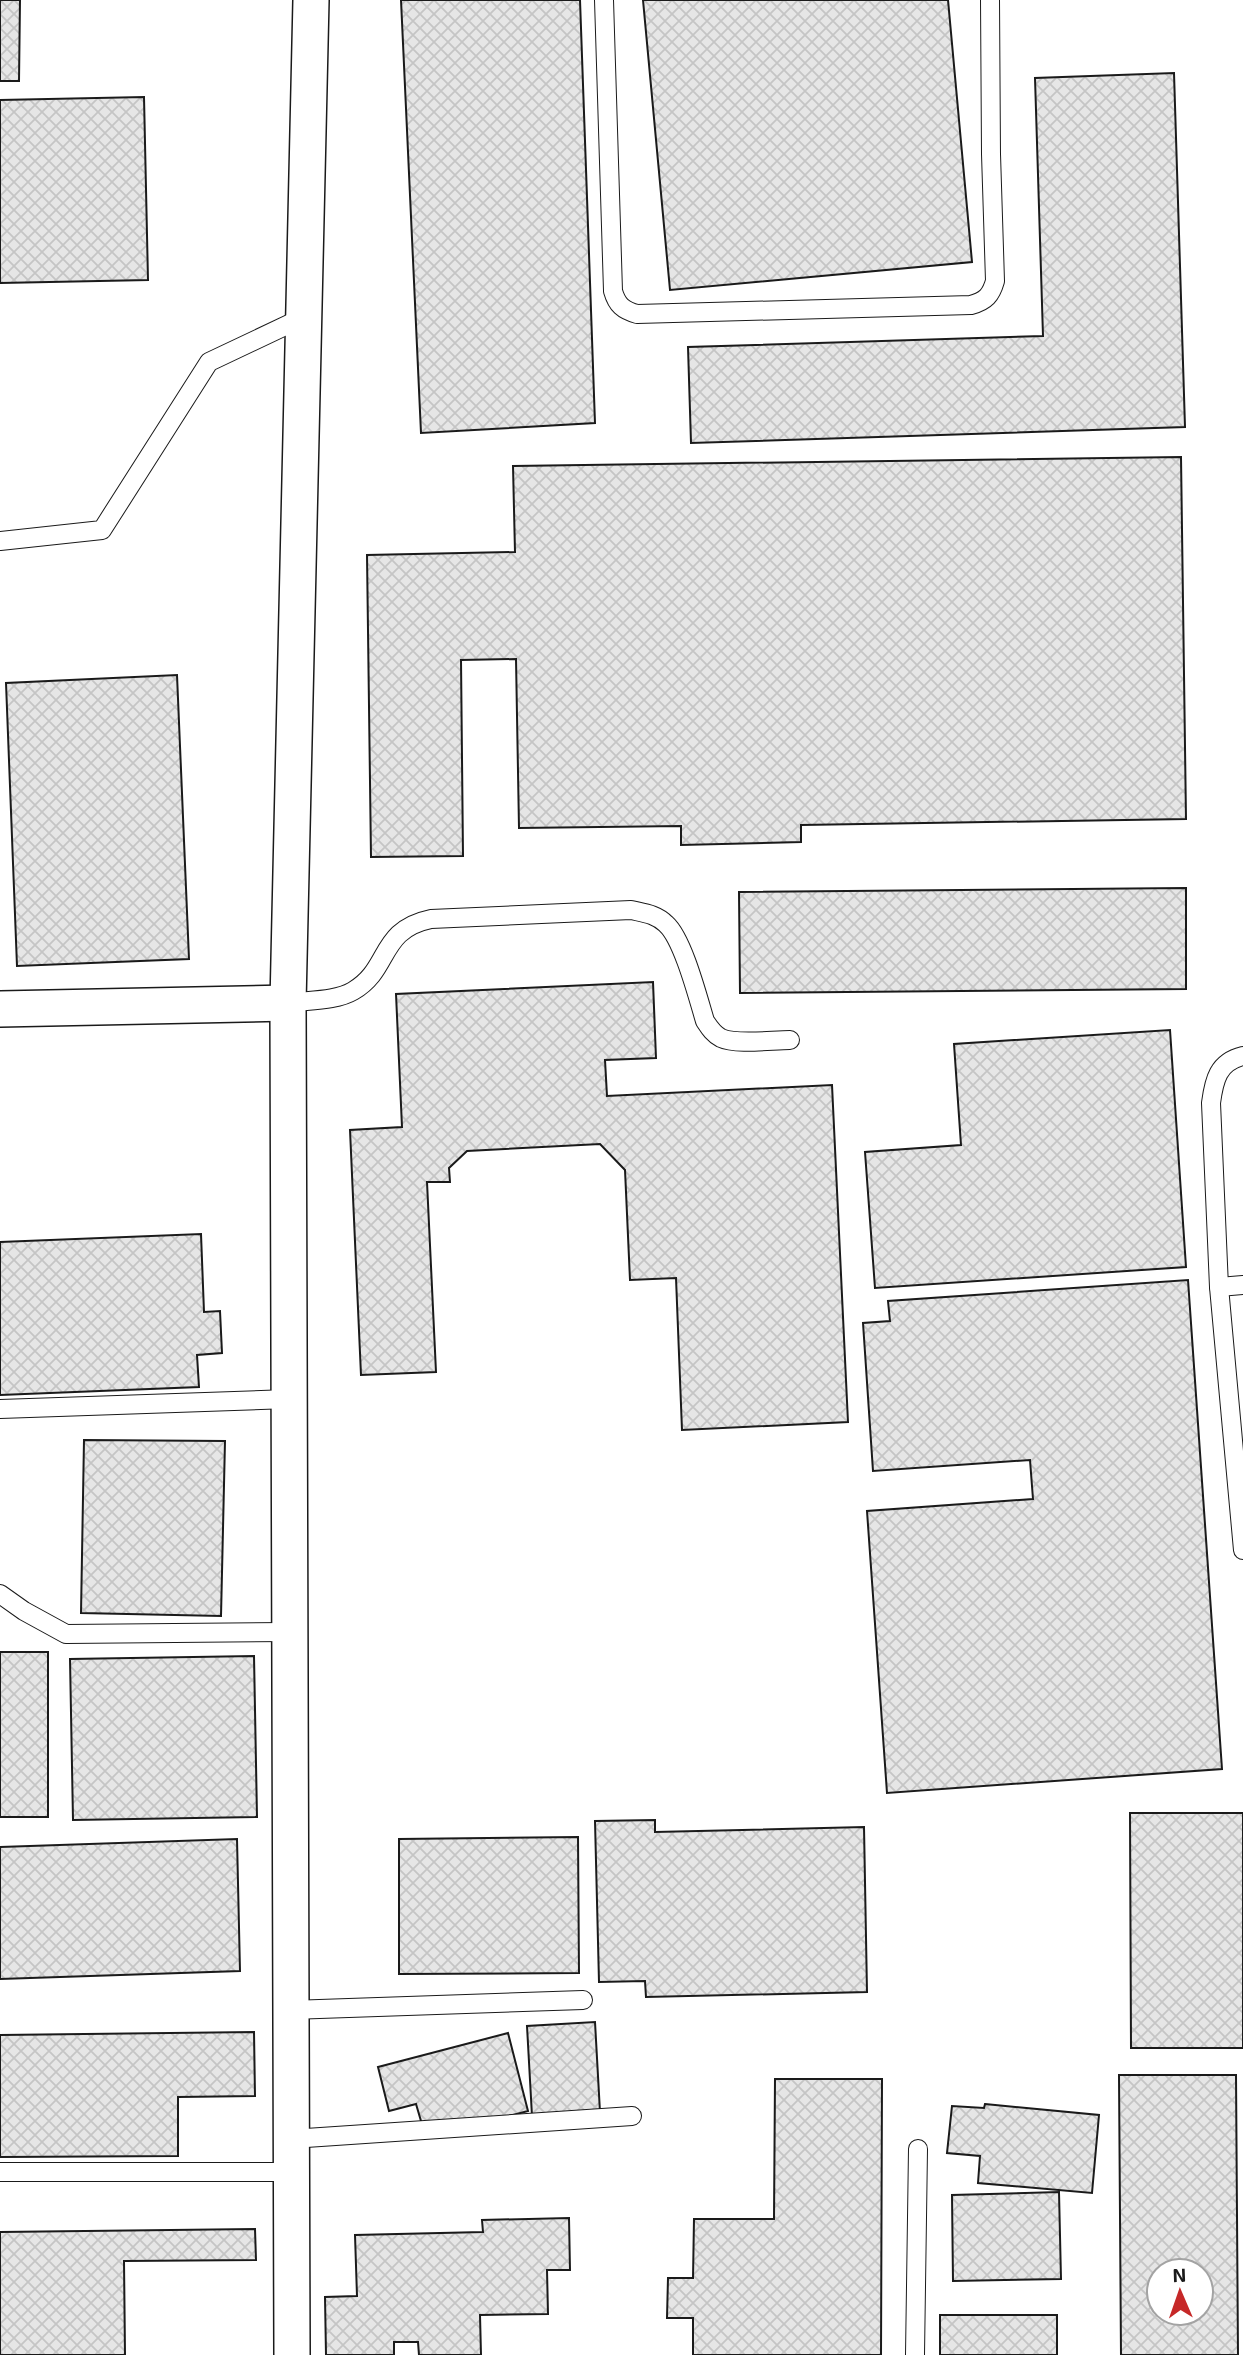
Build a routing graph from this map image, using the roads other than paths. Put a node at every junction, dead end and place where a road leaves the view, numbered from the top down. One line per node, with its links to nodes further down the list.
1 (311, 0): 4 (street)
2 (604, 0): 3 (lane)
3 (990, 0)
4 (304, 317): 5 (lane); 6 (street)
5 (0, 541)
6 (288, 1003): 7 (street); 8 (lane); 12 (street)
7 (0, 1009)
8 (790, 1040)
9 (1243, 1056): 11 (lane)
10 (1243, 1285): 11 (lane)
11 (1219, 1287): 14 (lane)
12 (289, 1399): 13 (lane); 16 (street)
13 (0, 1409)
14 (1243, 1550)
15 (0, 1594): 16 (lane)
16 (289, 1632): 18 (street)
17 (583, 2000): 18 (lane)
18 (290, 2010): 21 (street)
19 (632, 2116): 21 (lane)
20 (918, 2149): 24 (lane)
21 (291, 2156): 22 (lane); 23 (street)
22 (0, 2172)
23 (292, 2355)
24 (915, 2355)

